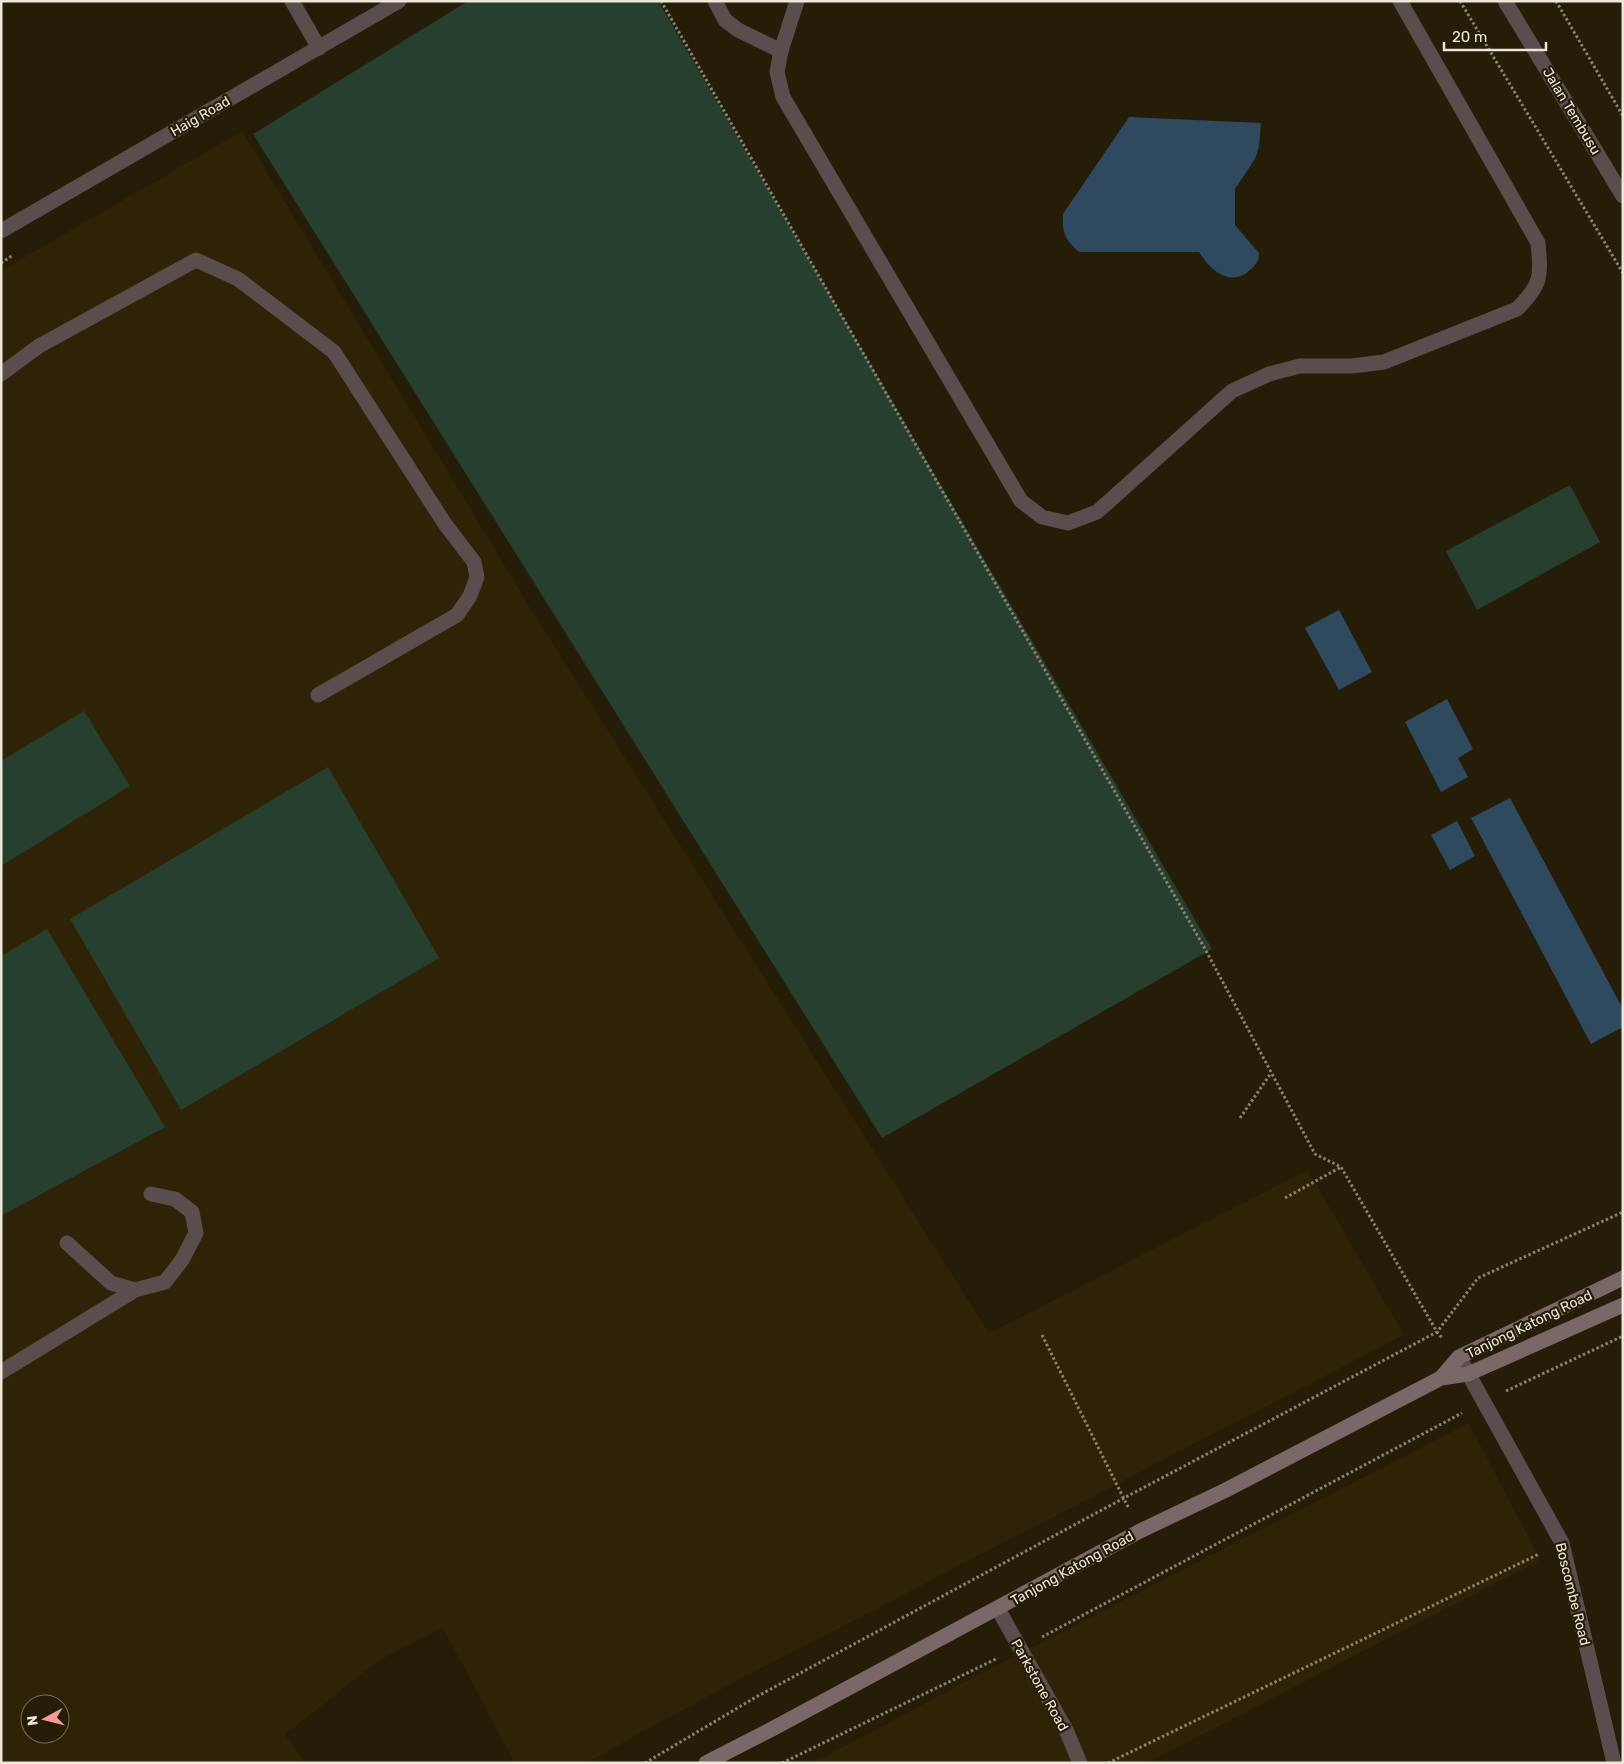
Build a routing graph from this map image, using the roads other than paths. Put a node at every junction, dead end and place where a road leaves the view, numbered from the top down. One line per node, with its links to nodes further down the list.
1 (292, 1): 7 (street)
2 (399, 1): 7 (street, Haig Road)
3 (715, 1): 8 (street)
4 (797, 1): 8 (street)
5 (1400, 1): 8 (street)
6 (1505, 1): 9 (street, Jalan Tembusu)
7 (319, 48): 10 (street, Haig Road)
8 (781, 51)
9 (1623, 196)
10 (1, 232)
11 (1, 374): 12 (street)
12 (318, 694)
13 (151, 1194): 16 (street)
14 (67, 1244): 16 (street)
15 (1623, 1278): 18 (main road, Tanjong Katong Road)
16 (135, 1290): 19 (street)
17 (1623, 1305): 20 (main road, Tanjong Katong Road)
18 (1459, 1357): 20 (street, Boscombe Road); 21 (main road, Tanjong Katong Road)
19 (1, 1372)
20 (1468, 1374): 21 (main road, Tanjong Katong Road); 25 (street, Boscombe Road)
21 (1441, 1378): 22 (main road, Tanjong Katong Road)
22 (998, 1609): 23 (main road, Tanjong Katong Road); 24 (street, Parkstone Road)
23 (706, 1763)
24 (1080, 1763)
25 (1614, 1763)

